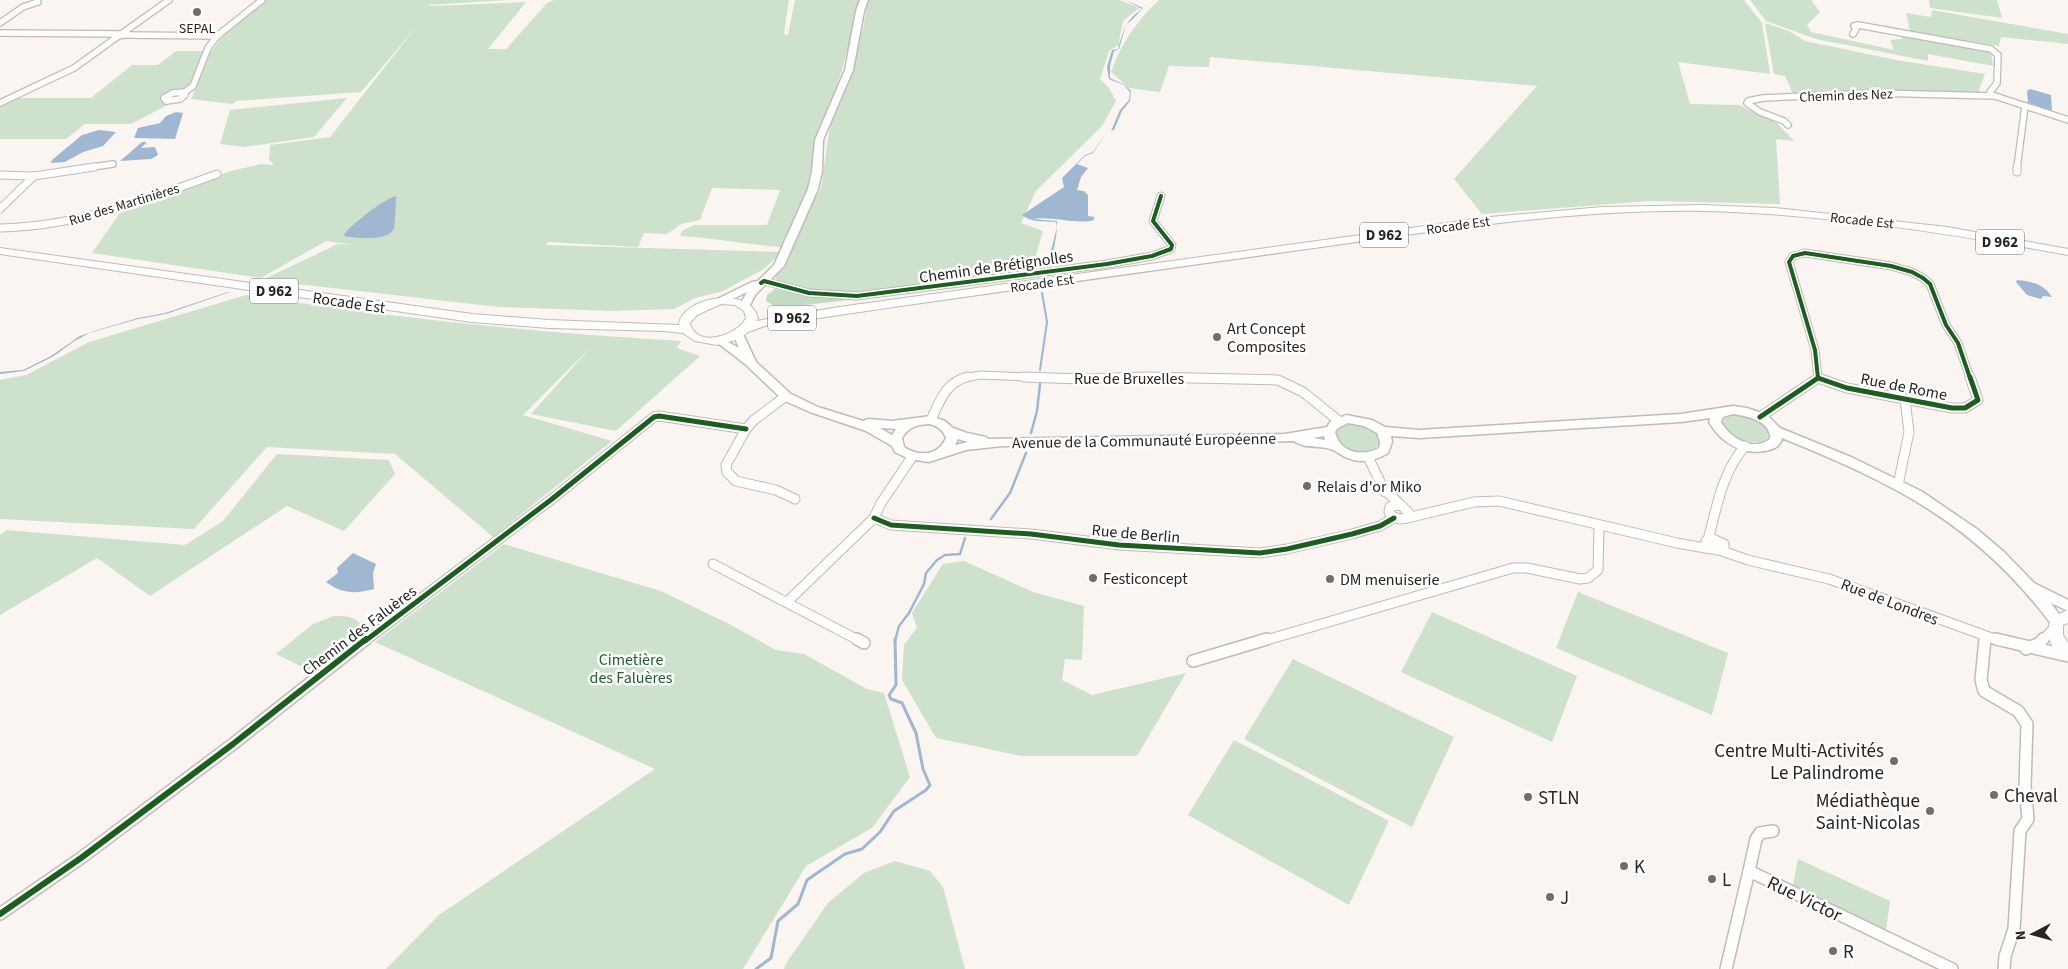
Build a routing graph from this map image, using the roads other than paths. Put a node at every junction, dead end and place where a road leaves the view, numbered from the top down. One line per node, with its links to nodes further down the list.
1 (169, 0): 7 (street)
2 (262, 0): 10 (street)
3 (864, 0): 29 (street)
4 (38, 2): 5 (street)
5 (0, 23)
6 (0, 33): 9 (street)
7 (125, 34): 9 (street); 10 (street)
8 (1853, 34): 12 (street)
9 (116, 36): 13 (street)
10 (217, 36): 11 (street)
11 (184, 92)
12 (1994, 96): 14 (street); 16 (street, Chemin des Nez)
13 (0, 103)
14 (2026, 106): 15 (street); 18 (street)
15 (2068, 120)
16 (1788, 125)
17 (113, 164): 21 (street)
18 (2017, 172)
19 (217, 174): 24 (street, Rue des Martinières)
20 (0, 175): 21 (street)
21 (34, 176): 23 (street)
22 (1161, 196): 29 (street, Chemin de Brétignolles)
23 (0, 208)
24 (0, 228)
25 (1931, 228): 27 (main road, Rocade Est / D 962); 28 (main road, Rocade Est / D 962); 32 (main road, Rocade Est / D 962)
26 (0, 251): 34 (main road, Rocade Est / D 962)
27 (2068, 252)
28 (2068, 258)
29 (763, 282): 30 (street); 31 (street)
30 (721, 301): 31 (main road); 33 (main road)
31 (748, 309): 32 (main road, Rocade Est / D 962); 36 (main road)
32 (839, 311): 36 (main road, Rocade Est / D 962)
33 (690, 314): 34 (main road, Rocade Est / D 962); 35 (main road)
34 (549, 324): 35 (main road, Rocade Est / D 962)
35 (687, 330): 37 (main road)
36 (742, 332): 37 (main road); 38 (street)
37 (719, 340): 38 (street)
38 (753, 365): 40 (street)
39 (1818, 378): 41 (street, Rue de Rome); 41 (street, Rue de Rome); 43 (street)
40 (786, 396): 47 (street); 49 (street)
41 (1906, 400): 69 (street, Rue de Rome)
42 (1721, 413): 43 (street); 44 (street); 50 (street)
43 (1760, 417): 53 (street)
44 (1681, 418): 50 (street); 55 (street)
45 (930, 420): 46 (street, Rue de Bruxelles); 48 (street); 54 (street)
46 (1339, 421): 51 (street); 52 (street)
47 (856, 422): 48 (street); 59 (street)
48 (908, 424): 59 (street)
49 (746, 428): 71 (street); 93 (street, Chemin des Faluères)
50 (1718, 429): 57 (street)
51 (1330, 430): 56 (street, Avenue de la Communauté Européenne); 62 (street)
52 (1382, 431): 55 (street); 61 (street)
53 (1776, 431): 60 (street); 64 (street)
54 (950, 432): 58 (street, Avenue de la Communauté Européenne); 65 (street)
55 (1419, 434): 61 (street)
56 (1285, 438): 58 (street, Avenue de la Communauté Européenne); 62 (street, Avenue de la Communauté Européenne)
57 (1730, 440): 63 (street); 68 (street)
58 (1002, 442): 65 (street, Avenue de la Communauté Européenne)
59 (896, 443): 66 (street)
60 (1773, 444): 63 (street); 64 (street)
61 (1386, 445): 67 (street)
62 (1334, 446): 67 (street)
63 (1745, 446): 68 (street)
64 (1822, 450): 69 (street)
65 (939, 454): 66 (street)
66 (912, 457): 75 (street)
67 (1368, 457): 70 (street)
68 (1733, 459): 77 (street)
69 (1898, 485): 82 (street)
70 (1383, 488): 72 (street); 74 (street)
71 (795, 499)
72 (1403, 506): 73 (street); 74 (street); 76 (street)
73 (1430, 512): 76 (street); 78 (street)
74 (1391, 514): 75 (street, Rue de Berlin); 76 (street)
75 (874, 518): 83 (street)
76 (1407, 518)
77 (1712, 520): 79 (street); 80 (street)
78 (1599, 526): 79 (street); 90 (street)
79 (1708, 543): 80 (street, Rue de Londres)
80 (1722, 546): 86 (street, Rue de Londres)
81 (713, 564): 83 (street)
82 (2021, 578): 84 (street); 85 (street)
83 (788, 602): 87 (street)
84 (2068, 606)
85 (2060, 622): 88 (street); 89 (main road)
86 (1985, 638): 88 (street, Rue de Londres); 96 (street)
87 (864, 643)
88 (2026, 649): 89 (street, Rue de Londres)
89 (2068, 655)
90 (1193, 661)
91 (1774, 831): 92 (street)
92 (1749, 870): 94 (street, Rue Victor); 95 (street, Rue Victor)
93 (0, 914)
94 (1726, 969)
95 (1952, 969)
96 (2004, 969)

